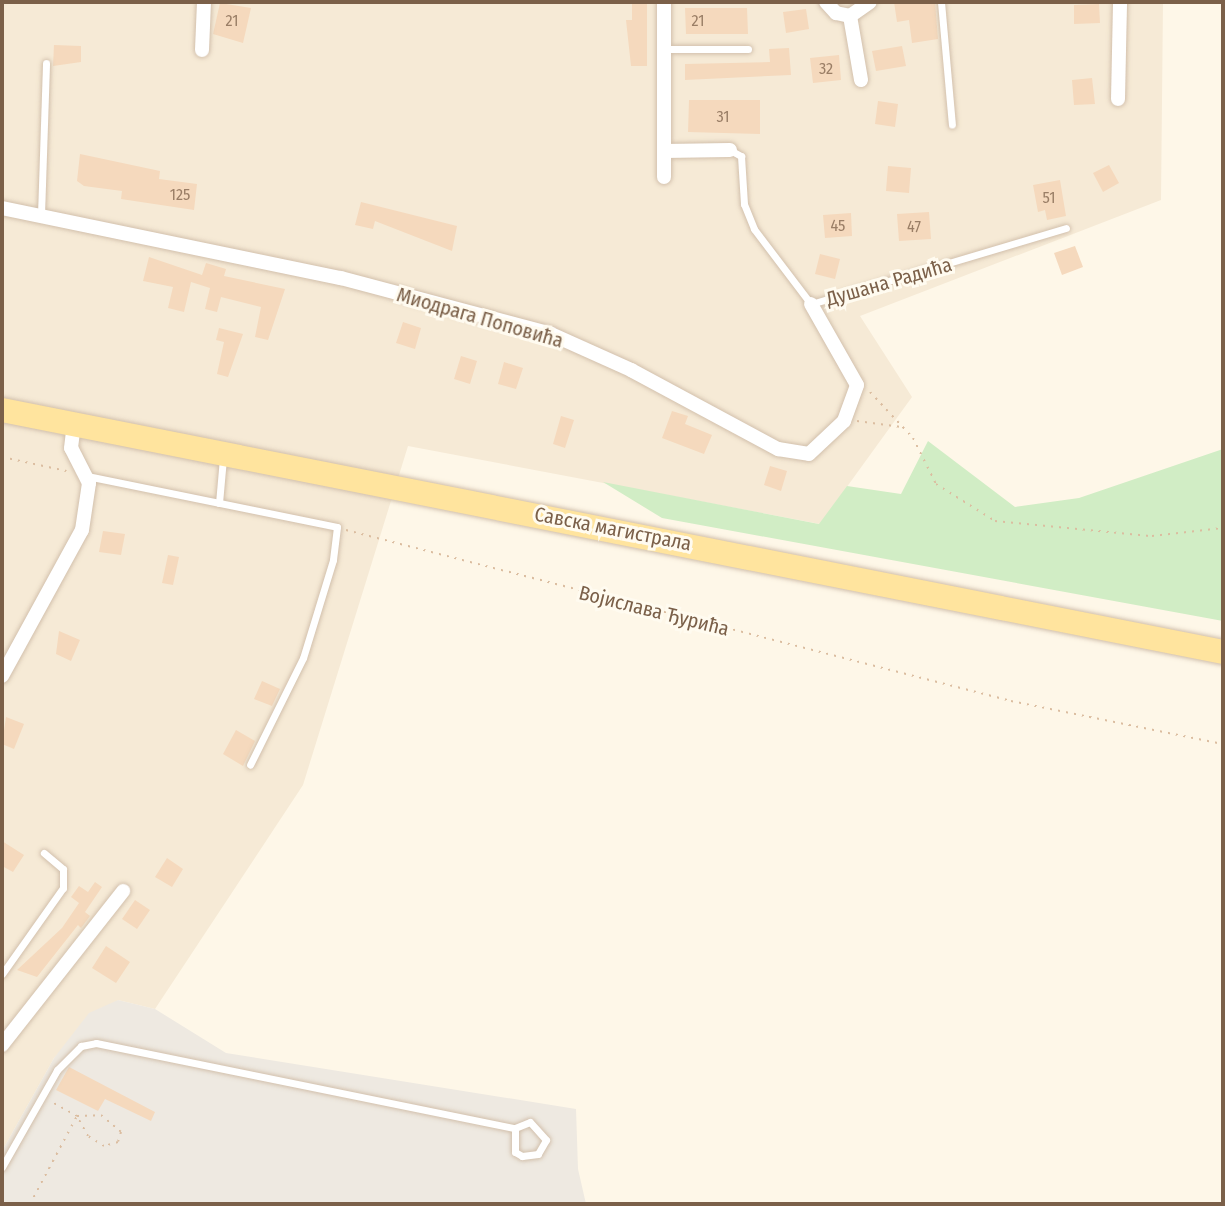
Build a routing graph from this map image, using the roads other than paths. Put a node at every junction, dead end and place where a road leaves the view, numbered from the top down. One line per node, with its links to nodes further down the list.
1 (204, 2): 10 (street)
2 (664, 2): 8 (street)
3 (826, 2): 7 (street)
4 (870, 2): 7 (street)
5 (941, 2): 14 (lane)
6 (1120, 2): 13 (street)
7 (850, 16): 12 (street)
8 (664, 49): 9 (lane); 16 (street)
9 (748, 49)
10 (202, 50)
11 (46, 63): 19 (lane)
12 (861, 80)
13 (1118, 99)
14 (952, 125)
15 (730, 150): 16 (street, Душана Радића); 21 (lane, Душана Радића)
16 (664, 151): 17 (street)
17 (664, 177)
18 (2, 208): 19 (street, Миодрага Поповића)
19 (41, 215): 21 (street, Миодрага Поповића)
20 (1066, 228): 21 (lane, Душана Радића)
21 (811, 304)
22 (2, 410): 23 (main road, Савска магистрала)
23 (74, 424): 24 (main road, Савска магистрала); 25 (street)
24 (223, 453): 26 (lane); 27 (main road, Савска магистрала)
25 (87, 476): 26 (lane); 28 (street)
26 (219, 503): 29 (lane)
27 (1223, 652)
28 (2, 676)
29 (250, 765)
30 (44, 853): 32 (lane)
31 (123, 891): 33 (street)
32 (2, 974)
33 (2, 1045)
34 (515, 1128): 34 (lane); 35 (lane)
35 (2, 1167)

